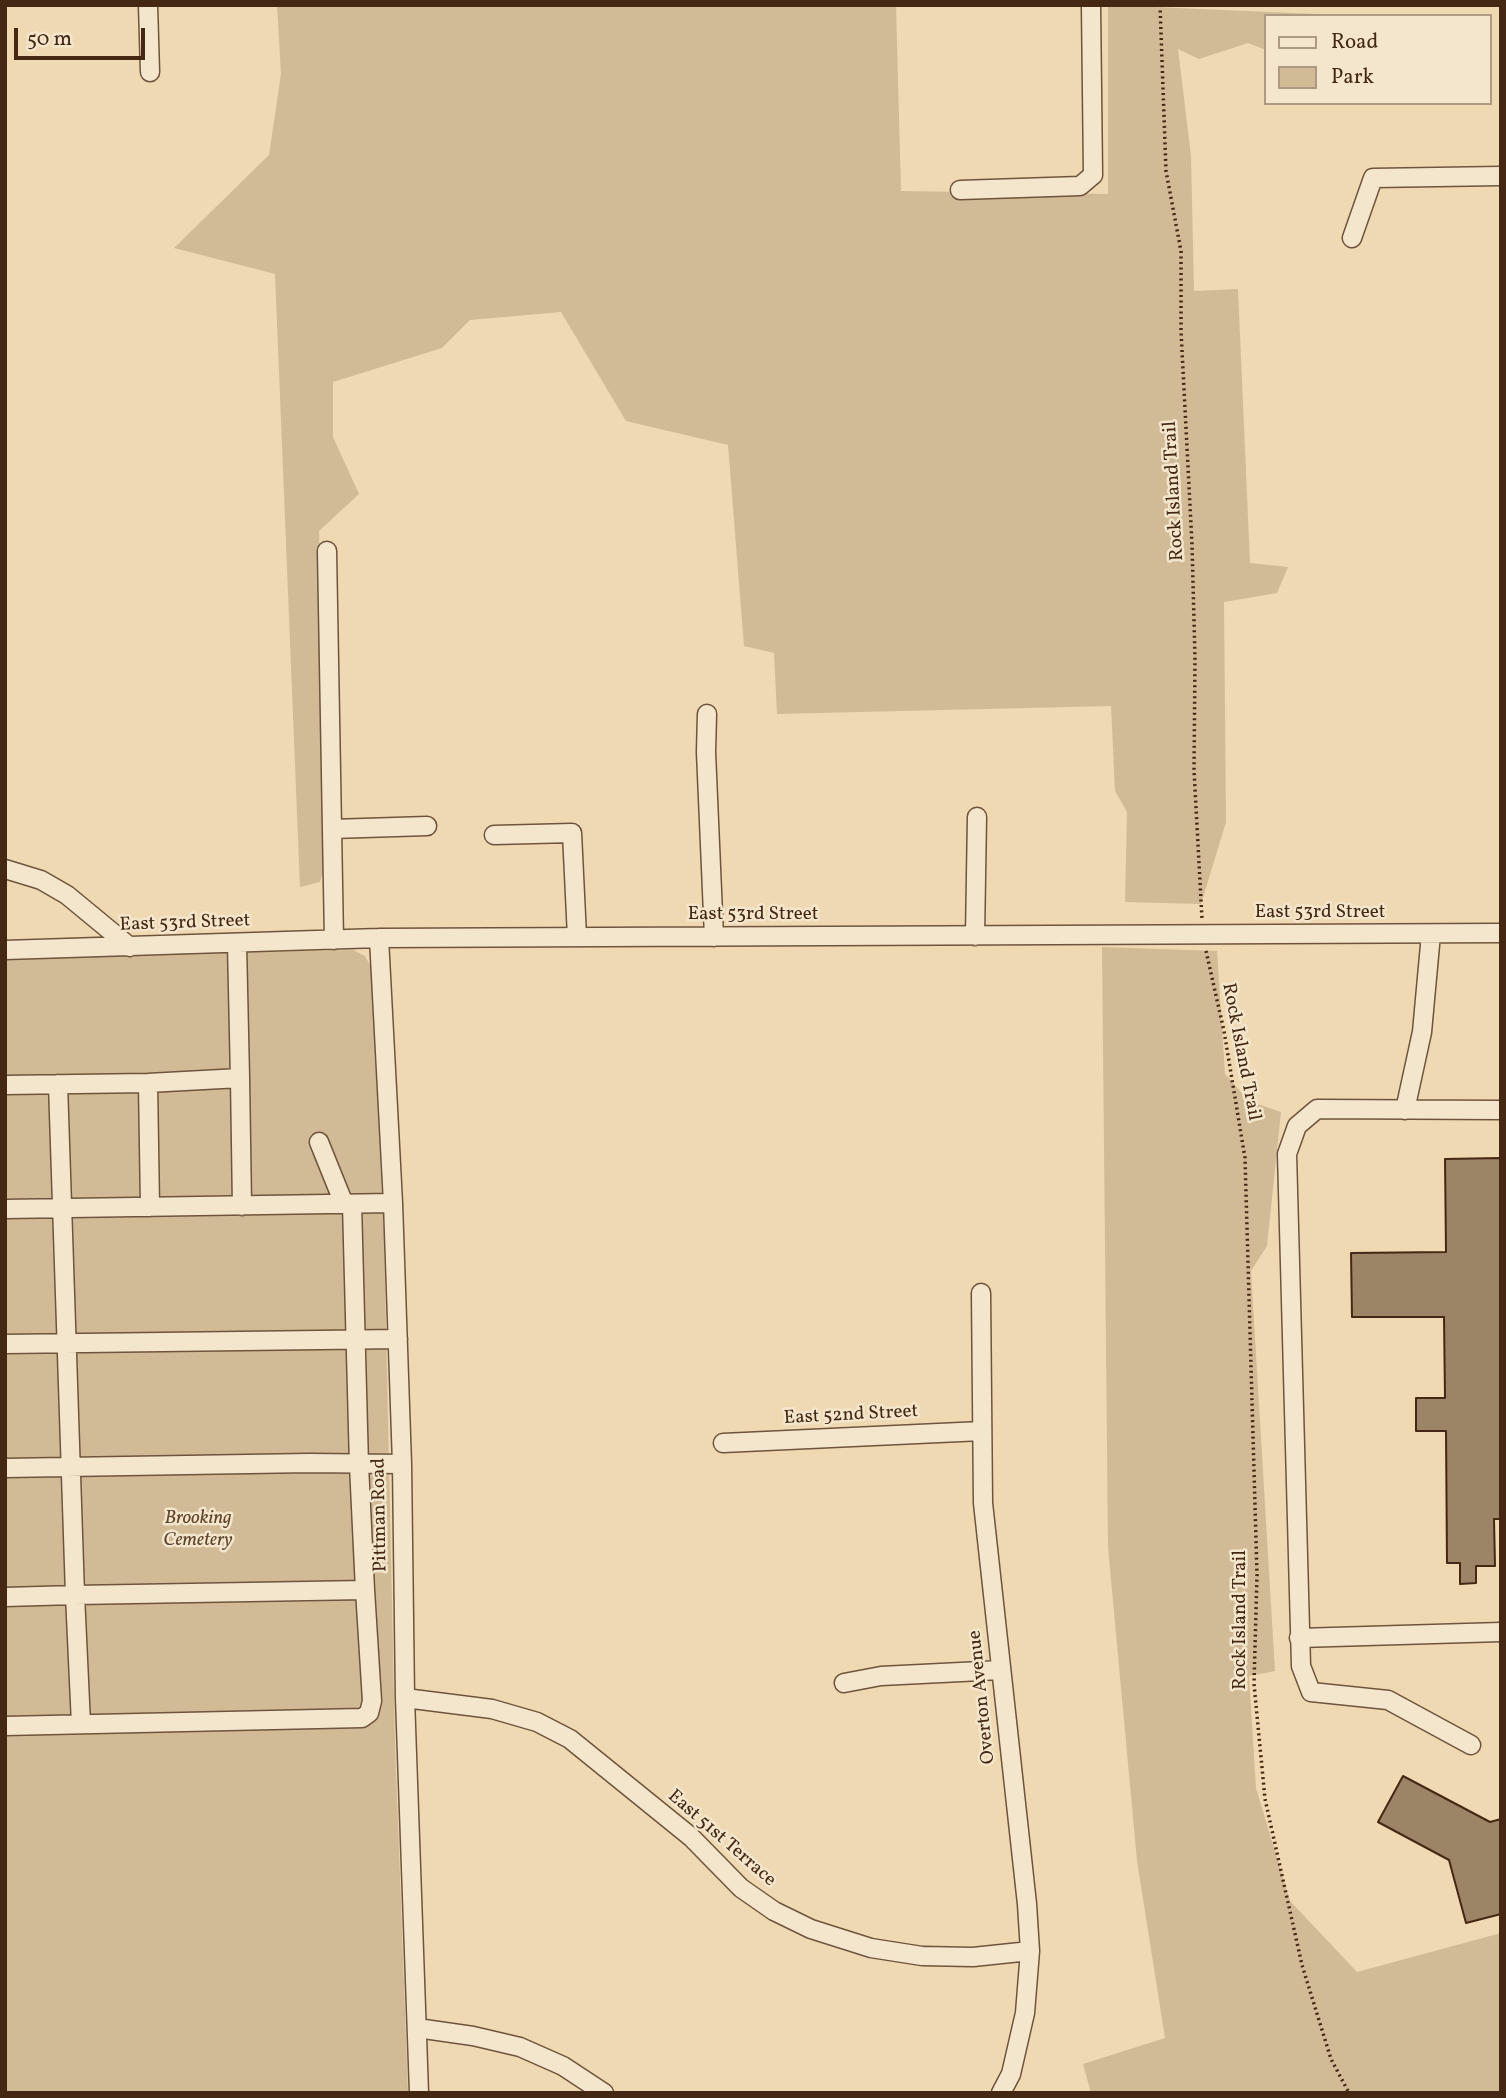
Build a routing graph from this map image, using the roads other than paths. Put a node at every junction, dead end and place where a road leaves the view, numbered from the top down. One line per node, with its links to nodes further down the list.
1 (148, 5): 3 (street)
2 (1091, 5): 5 (street)
3 (150, 72)
4 (1501, 176): 6 (street)
5 (960, 190)
6 (1352, 238)
7 (327, 551): 11 (street)
8 (707, 714): 18 (street)
9 (976, 817): 16 (street)
10 (427, 826): 11 (street)
11 (332, 829): 20 (street)
12 (495, 835): 17 (street)
13 (5, 869): 22 (street)
14 (1501, 933): 15 (street, East 53rd Street)
15 (1431, 934): 16 (street, East 53rd Street); 28 (street)
16 (975, 936): 18 (street, East 53rd Street)
17 (577, 937): 18 (street, East 53rd Street); 19 (street, East 53rd Street)
18 (714, 937)
19 (379, 938): 20 (street, East 53rd Street); 31 (street, Pittman Road)
20 (334, 940): 21 (street, East 53rd Street)
21 (237, 944): 22 (street, East 53rd Street); 24 (street)
22 (130, 947): 23 (street, East 53rd Street)
23 (5, 950)
24 (240, 1078): 25 (street); 33 (street)
25 (148, 1083): 26 (street); 34 (street)
26 (58, 1084): 27 (street); 36 (street)
27 (5, 1085)
28 (1405, 1110): 29 (street); 52 (street)
29 (1501, 1111)
30 (320, 1142): 32 (street)
31 (393, 1203): 32 (street); 38 (street, Pittman Road)
32 (348, 1204): 33 (street); 39 (street)
33 (243, 1206): 34 (street)
34 (150, 1207): 36 (street)
35 (5, 1209): 36 (street)
36 (62, 1209): 40 (street)
37 (981, 1293): 42 (street, Overton Avenue)
38 (398, 1339): 39 (street); 44 (street, Pittman Road)
39 (357, 1340): 40 (street); 45 (street)
40 (66, 1343): 41 (street); 46 (street)
41 (5, 1344)
42 (982, 1431): 43 (street, East 52nd Street); 53 (street, Overton Avenue)
43 (723, 1443)
44 (402, 1464): 45 (street); 55 (street, Pittman Road)
45 (359, 1465): 46 (street); 48 (street)
46 (69, 1467): 47 (street); 49 (street)
47 (5, 1468)
48 (365, 1590): 49 (street); 56 (street)
49 (75, 1595): 50 (street); 56 (street)
50 (5, 1597)
51 (1501, 1632): 52 (street)
52 (1299, 1637): 58 (street)
53 (1001, 1670): 54 (street); 59 (street, Overton Avenue)
54 (844, 1684)
55 (405, 1698): 59 (street, East 51st Terrace); 60 (street, Pittman Road)
56 (81, 1724): 57 (street)
57 (5, 1726)
58 (1471, 1745)
59 (1030, 1951): 63 (street, Overton Avenue)
60 (417, 2028): 61 (street, Pittman Road); 62 (street)
61 (419, 2093)
62 (604, 2093)
63 (1001, 2093)

